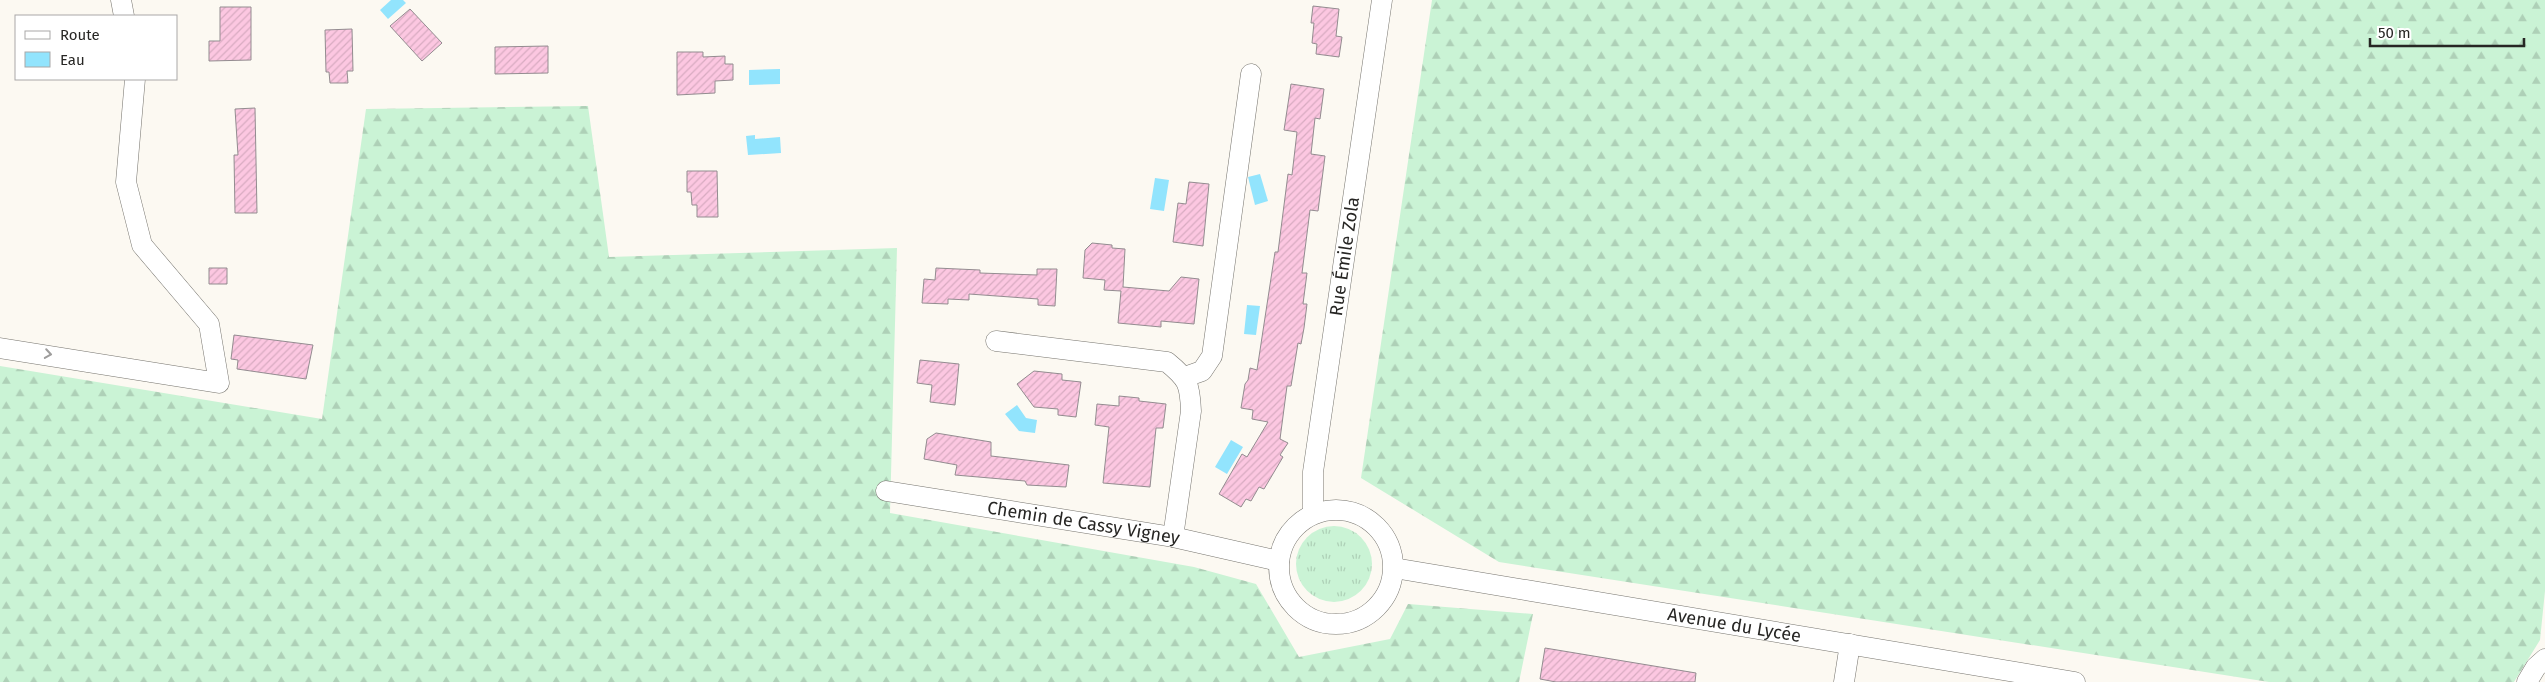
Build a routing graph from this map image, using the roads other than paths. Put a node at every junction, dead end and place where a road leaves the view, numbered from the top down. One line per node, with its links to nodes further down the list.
1 (121, 0): 3 (street)
2 (1382, 0): 10 (street, Rue Émile Zola)
3 (124, 15)
4 (1251, 74): 8 (street)
5 (135, 80): 7 (street, one-way to 5)
6 (996, 341): 8 (street)
7 (0, 348)
8 (1185, 377): 11 (street)
9 (886, 491): 11 (street, Chemin de Cassy Vigney)
10 (1313, 514): 12 (street); 13 (street)
11 (1173, 537): 12 (street, Chemin de Cassy Vigney)
12 (1279, 561): 13 (street)
13 (1394, 568): 14 (street, Avenue du Lycée)
14 (1850, 644): 16 (street); 17 (street, Avenue du Lycée)
15 (2545, 659): 18 (street)
16 (1844, 682)
17 (2075, 682)
18 (2527, 682)

